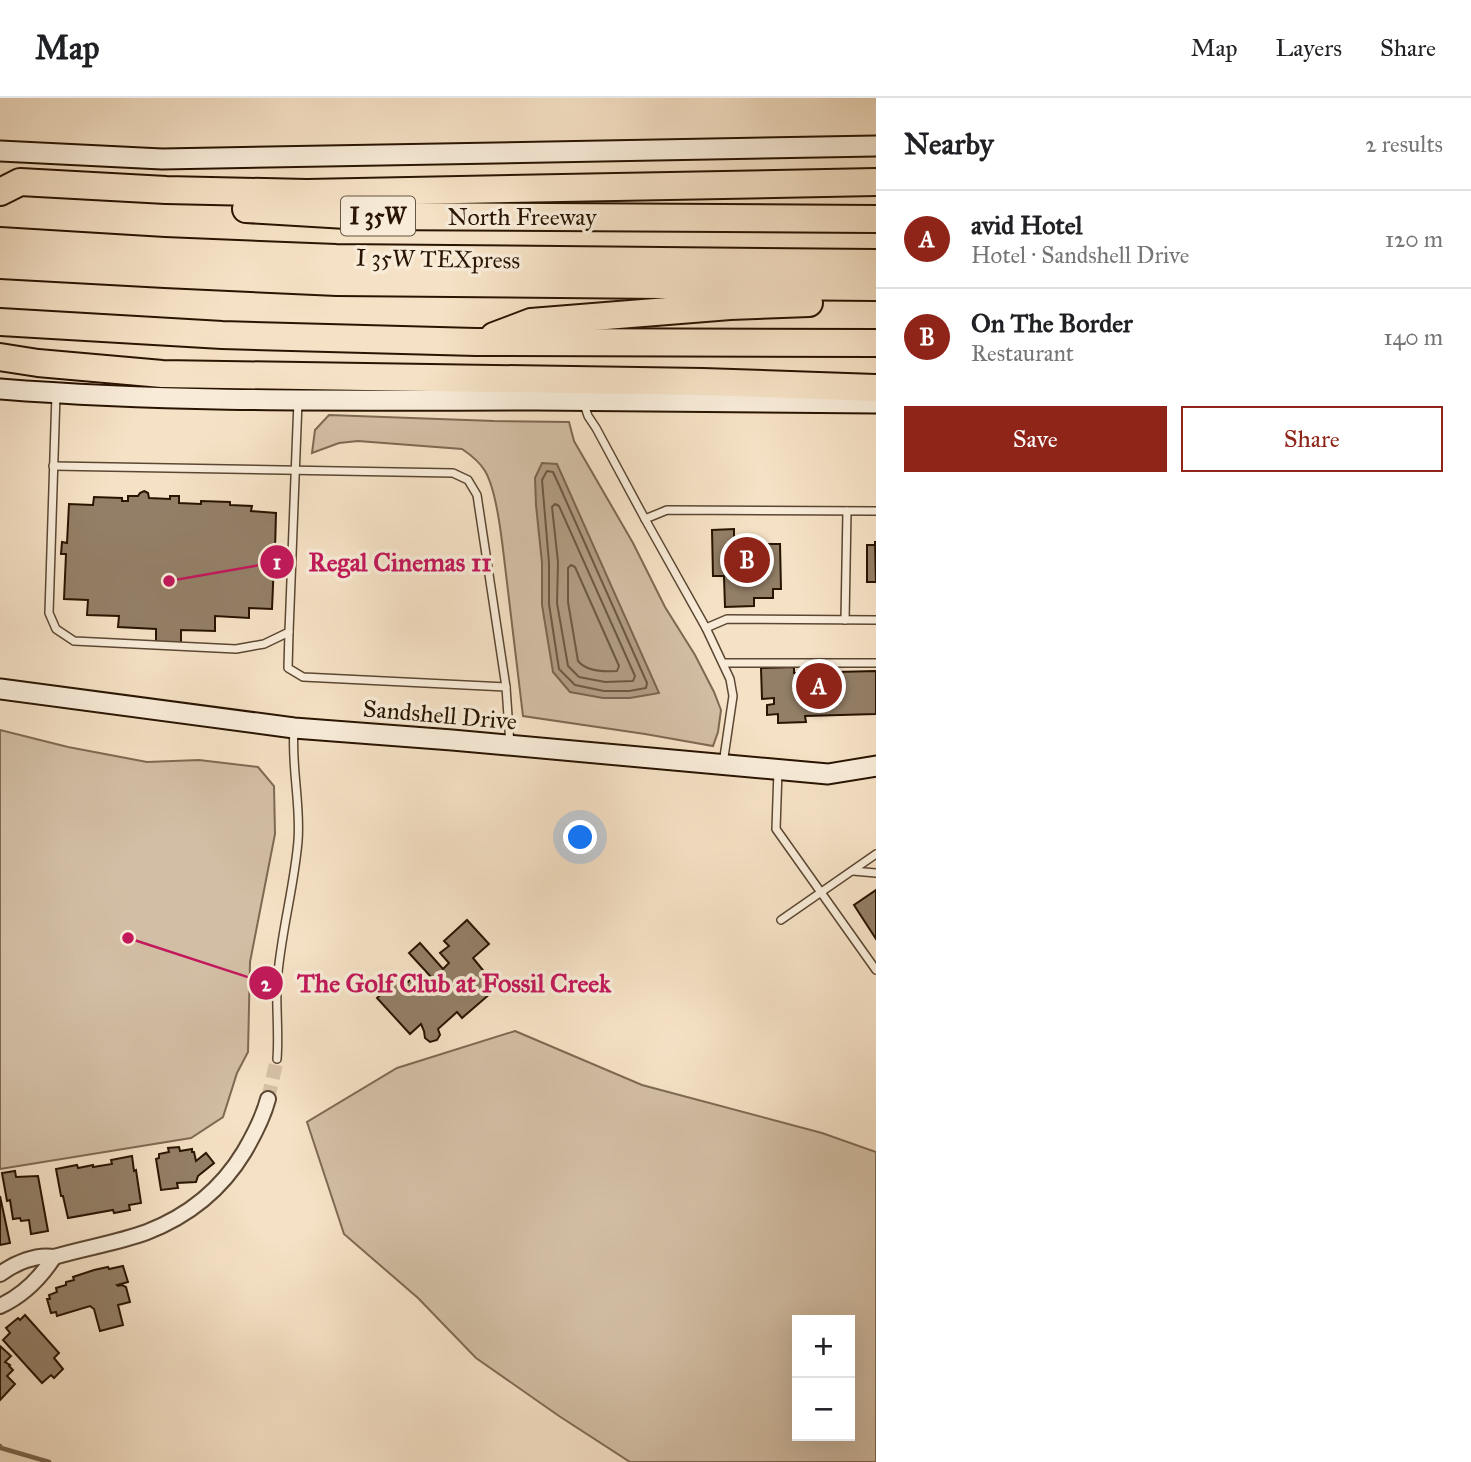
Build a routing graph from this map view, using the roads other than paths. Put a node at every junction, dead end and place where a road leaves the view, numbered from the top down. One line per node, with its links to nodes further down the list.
1 (876, 146): 2 (main road)
2 (0, 151)
3 (876, 182): 4 (highway)
4 (0, 194): 5 (highway, North Freeway / I 35W)
5 (876, 219)
6 (0, 241): 7 (highway, I 35W TEXpress)
7 (876, 263)
8 (0, 265): 9 (highway, I 35W TEXpress)
9 (876, 287)
10 (876, 299): 12 (highway)
11 (0, 321): 12 (highway)
12 (476, 342): 13 (highway)
13 (876, 343)
14 (0, 357): 16 (highway)
15 (0, 388): 17 (main road)
16 (876, 388)
17 (56, 393): 19 (main road); 21 (lane)
18 (583, 400): 19 (main road); 20 (main road); 25 (lane)
19 (298, 401): 22 (lane)
20 (876, 403)
21 (53, 466): 22 (lane); 29 (lane)
22 (296, 470): 29 (lane); 32 (lane)
23 (847, 511): 24 (lane); 25 (lane); 26 (lane)
24 (876, 511)
25 (645, 519): 28 (lane)
26 (845, 620): 27 (lane); 28 (lane)
27 (876, 620)
28 (706, 628): 30 (lane)
29 (289, 632): 32 (lane)
30 (723, 663): 31 (lane); 36 (lane)
31 (876, 663)
32 (506, 687): 35 (lane)
33 (0, 689): 34 (main road, Sandshell Drive)
34 (294, 728): 35 (main road, Sandshell Drive); 45 (lane)
35 (510, 745): 36 (main road, Sandshell Drive)
36 (723, 765): 38 (main road, Sandshell Drive)
37 (876, 766): 38 (main road, Sandshell Drive)
38 (778, 770): 42 (lane)
39 (876, 854): 40 (lane)
40 (852, 871): 41 (lane); 42 (lane)
41 (876, 873)
42 (821, 892): 43 (lane); 44 (lane)
43 (782, 920)
44 (876, 970)
45 (277, 1059)
46 (268, 1098): 47 (street)
47 (54, 1257): 48 (street); 49 (street)
48 (0, 1273)
49 (0, 1306)

